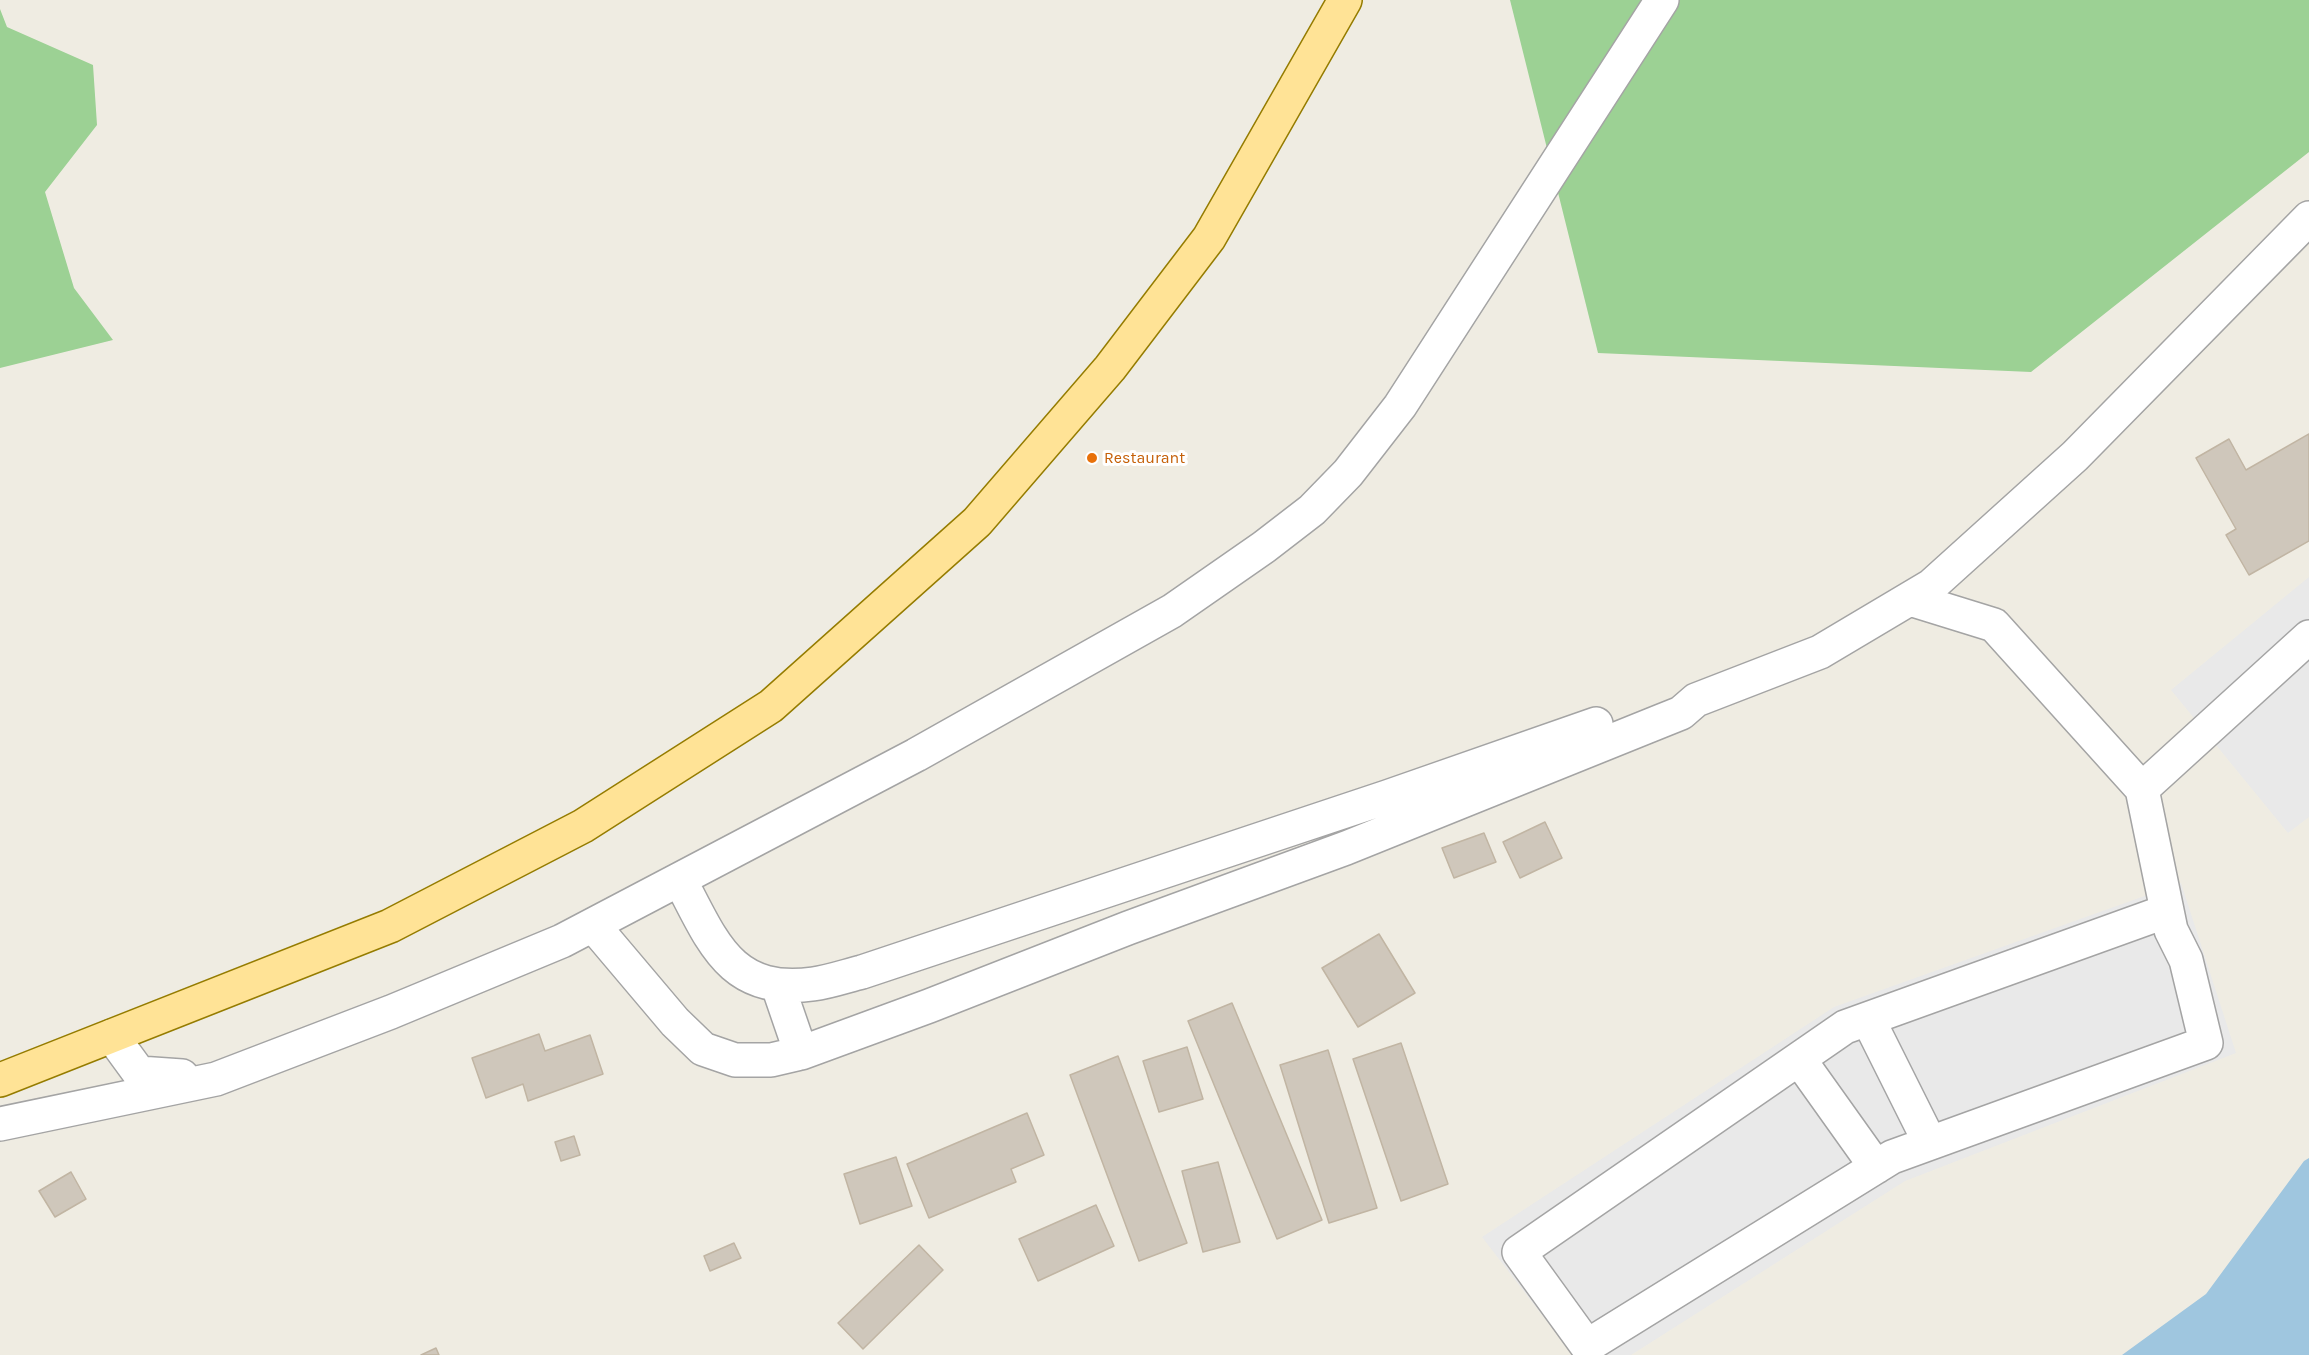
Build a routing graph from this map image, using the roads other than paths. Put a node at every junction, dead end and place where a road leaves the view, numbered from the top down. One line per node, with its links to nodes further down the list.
1 (1346, 0): 13 (main road)
2 (1662, 0): 8 (street)
3 (2309, 218): 4 (street)
4 (1910, 598): 6 (street); 7 (street)
5 (2309, 637): 7 (street)
6 (1696, 700): 11 (street); 14 (street)
7 (2142, 789): 9 (street)
8 (680, 880): 10 (street); 11 (street)
9 (2167, 911): 12 (street); 19 (street)
10 (593, 925): 14 (street); 16 (street)
11 (778, 986): 14 (street)
12 (1868, 1019): 15 (street); 19 (street)
13 (112, 1036): 16 (street); 17 (main road)
14 (801, 1053)
15 (1798, 1059): 20 (street); 20 (street)
16 (216, 1079): 18 (street)
17 (0, 1080)
18 (0, 1124)
19 (1930, 1143): 20 (street)
20 (1876, 1167)

